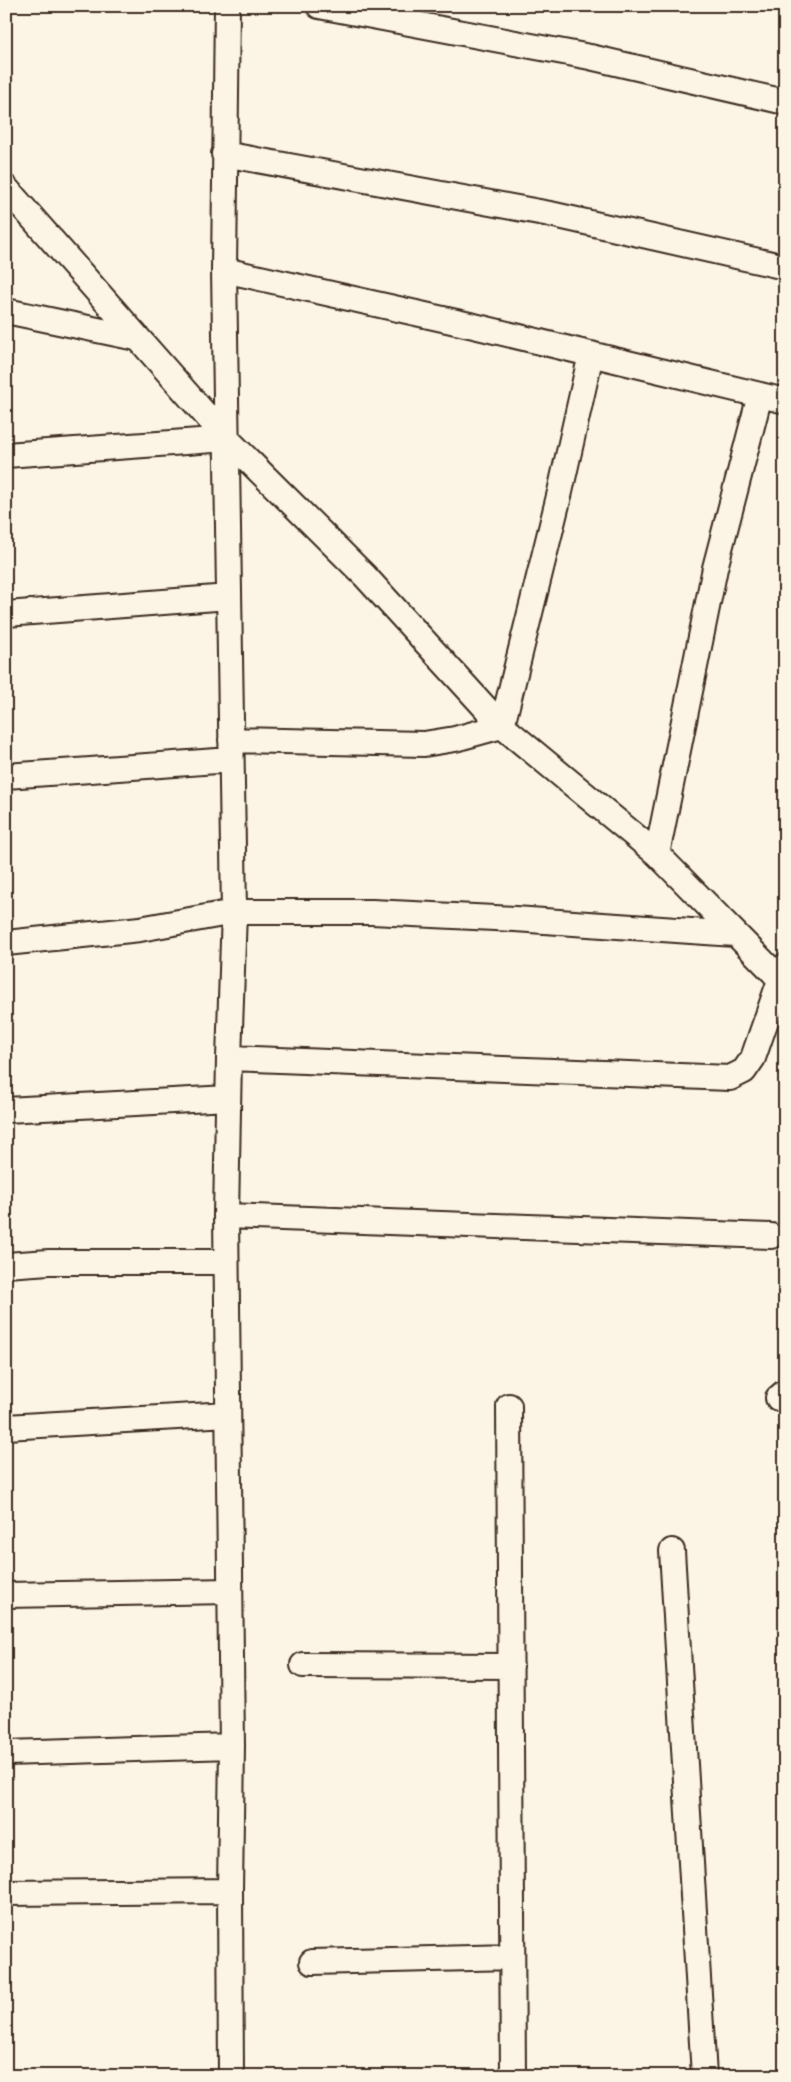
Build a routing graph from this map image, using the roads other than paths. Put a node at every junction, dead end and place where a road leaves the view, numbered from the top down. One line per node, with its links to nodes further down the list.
1 (227, 6): 4 (street)
2 (319, 6): 3 (street)
3 (785, 102)
4 (224, 154): 6 (street); 7 (street)
5 (6, 188): 9 (street)
6 (785, 267)
7 (224, 270): 10 (street); 13 (street)
8 (6, 311): 9 (street)
9 (136, 338): 13 (street)
10 (591, 354): 11 (street); 17 (street)
11 (760, 395): 12 (street); 20 (street)
12 (785, 401)
13 (227, 439): 14 (street); 15 (street); 17 (street)
14 (6, 455)
15 (229, 596): 16 (street); 18 (street)
16 (6, 614)
17 (502, 726): 18 (street); 20 (street)
18 (231, 750): 19 (street); 21 (street)
19 (6, 776)
20 (657, 854): 22 (street)
21 (234, 912): 22 (street); 23 (street); 25 (street)
22 (735, 934): 24 (street)
23 (6, 943)
24 (784, 976): 25 (street)
25 (228, 1058): 26 (street)
26 (228, 1098): 27 (street); 28 (street)
27 (6, 1110)
28 (226, 1216): 29 (street); 30 (street)
29 (771, 1236)
30 (226, 1262): 31 (street); 33 (street)
31 (6, 1265)
32 (509, 1406): 39 (street)
33 (228, 1414): 34 (street); 36 (street)
34 (6, 1427)
35 (672, 1551): 48 (street)
36 (230, 1592): 37 (street); 40 (street)
37 (6, 1595)
38 (303, 1665): 39 (street)
39 (510, 1666): 44 (street)
40 (232, 1746): 41 (street); 42 (street)
41 (6, 1753)
42 (230, 1891): 43 (street); 46 (street)
43 (6, 1893)
44 (512, 1957): 45 (street); 47 (street)
45 (312, 1962)
46 (231, 2076)
47 (513, 2076)
48 (704, 2076)

